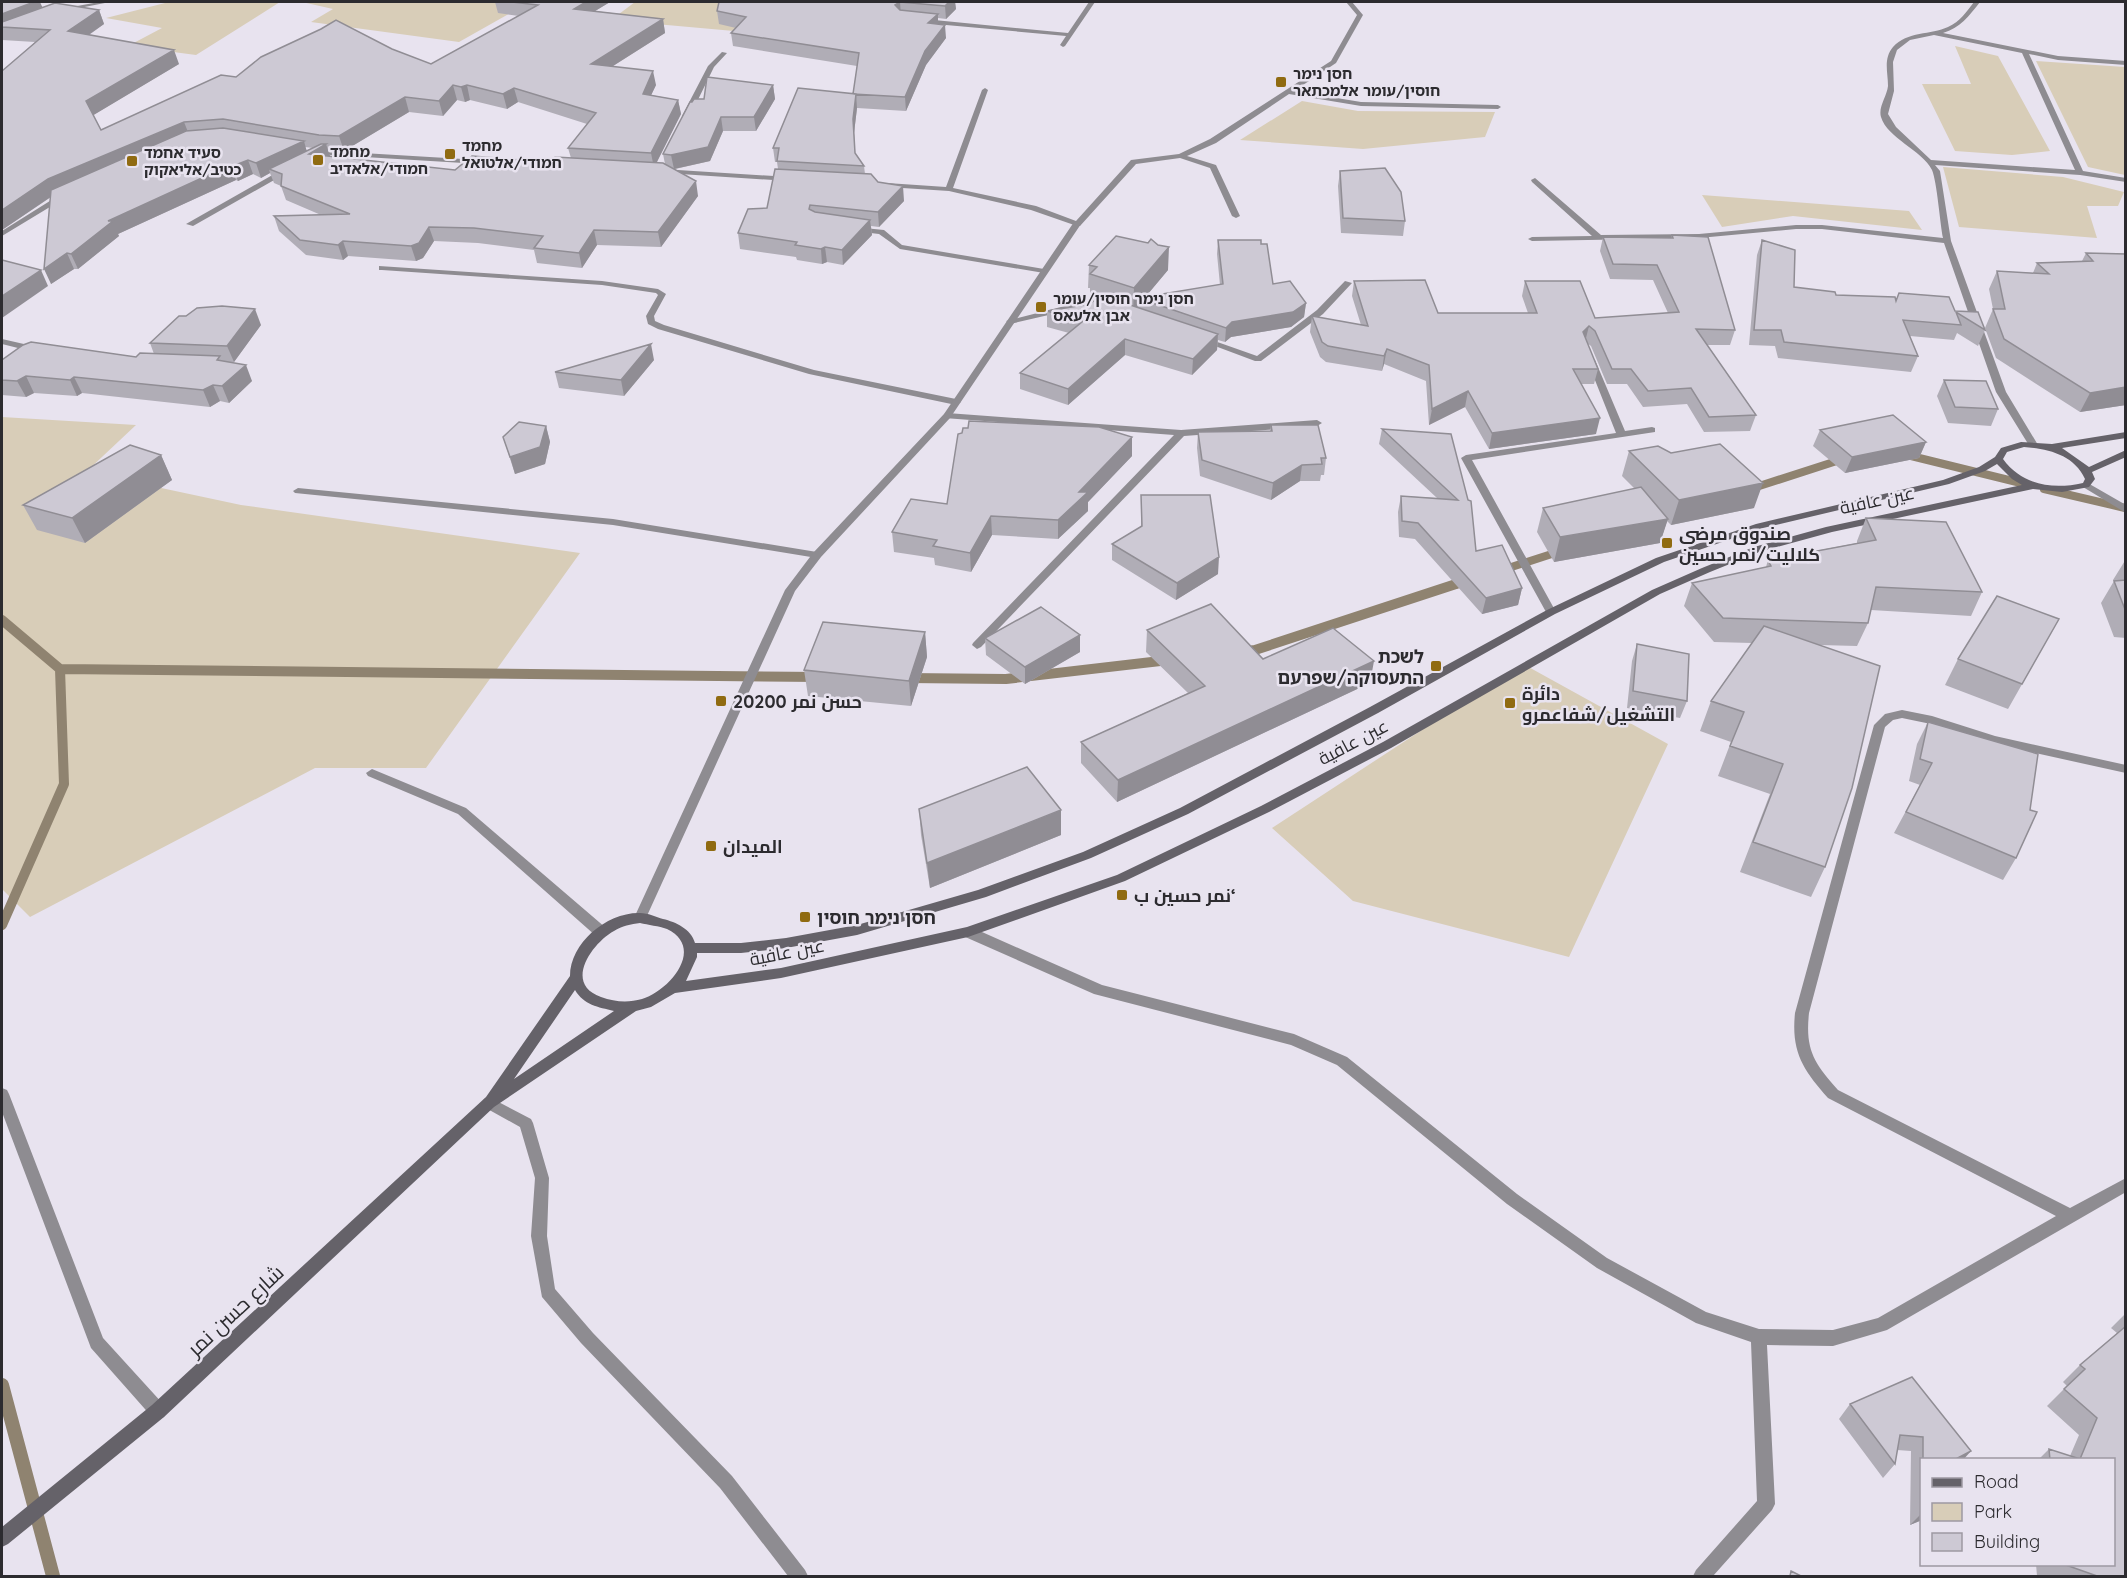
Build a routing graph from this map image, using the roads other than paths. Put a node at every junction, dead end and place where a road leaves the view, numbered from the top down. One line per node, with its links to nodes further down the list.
1 (107, 2): 5 (street)
2 (1092, 2): 9 (street)
3 (1349, 2): 15 (street)
4 (1977, 2): 8 (street)
5 (93, 3): 6 (street)
6 (52, 13)
7 (913, 20): 9 (street)
8 (1933, 33): 11 (street); 24 (street)
9 (1070, 35): 10 (street)
10 (1063, 45)
11 (2025, 52): 13 (street); 26 (street)
12 (724, 53): 17 (street)
13 (2126, 63)
14 (986, 90): 31 (street)
15 (1289, 92): 16 (street); 20 (street)
16 (1498, 107)
17 (679, 129)
18 (303, 150): 19 (street)
19 (324, 153): 21 (street); 23 (street)
20 (1181, 156): 33 (street); 35 (street)
21 (314, 158)
22 (663, 160): 27 (street)
23 (486, 162)
24 (1931, 162): 26 (street); 40 (street)
25 (295, 167): 34 (street)
26 (2080, 172): 29 (street)
27 (798, 180)
28 (1535, 180): 38 (street)
29 (2126, 180)
30 (879, 185): 31 (street)
31 (949, 189): 35 (street)
32 (70, 193): 37 (street)
33 (1236, 216)
34 (190, 224)
35 (1077, 224): 42 (street)
36 (849, 227): 42 (street)
37 (2, 234)
38 (1598, 237): 39 (street); 40 (street)
39 (1532, 239)
40 (1947, 242): 57 (street)
41 (382, 268): 50 (street)
42 (1044, 271): 45 (street)
43 (1348, 283): 46 (street)
44 (1114, 309): 45 (street)
45 (1010, 321): 50 (street)
46 (1191, 336)
47 (2, 342): 49 (street)
48 (1585, 346): 55 (street)
49 (41, 350)
50 (956, 402): 51 (street)
51 (947, 416): 54 (street); 66 (street)
52 (1317, 423): 54 (street)
53 (1652, 430): 55 (street)
54 (1181, 433): 68 (street)
55 (1621, 434): 67 (street)
56 (2126, 435): 58 (main road)
57 (2033, 445): 58 (main road, عين عافية); 60 (main road, عين عافية)
58 (2052, 447): 61 (main road)
59 (2126, 453): 61 (main road)
60 (1998, 459): 63 (main road); 67 (main road, عين عافية)
61 (2087, 471): 62 (main road)
62 (2086, 485): 63 (main road); 65 (street)
63 (2033, 486): 73 (main road, عين عافية)
64 (298, 491): 66 (street)
65 (2126, 510)
66 (817, 555): 71 (street)
67 (1551, 612): 74 (main road, عين عافية)
68 (977, 645)
69 (2126, 769): 81 (street)
70 (372, 773): 72 (street)
71 (640, 918): 72 (main road); 74 (main road)
72 (601, 932): 75 (main road)
73 (968, 932): 76 (main road, عين عافية); 82 (street)
74 (691, 948): 76 (main road)
75 (576, 978): 77 (main road); 79 (main road, شارع حسن نمر)
76 (673, 988): 77 (main road)
77 (632, 1006): 79 (main road, شارع حسن نمر)
78 (2, 1094): 83 (street)
79 (489, 1103): 83 (main road, شارع حسن نمر); 85 (street)
80 (2126, 1184): 81 (street)
81 (2068, 1215): 82 (street)
82 (1759, 1337): 86 (street)
83 (158, 1410): 84 (main road, شارع حسن نمر)
84 (2, 1538)
85 (799, 1576)
86 (1702, 1576)

